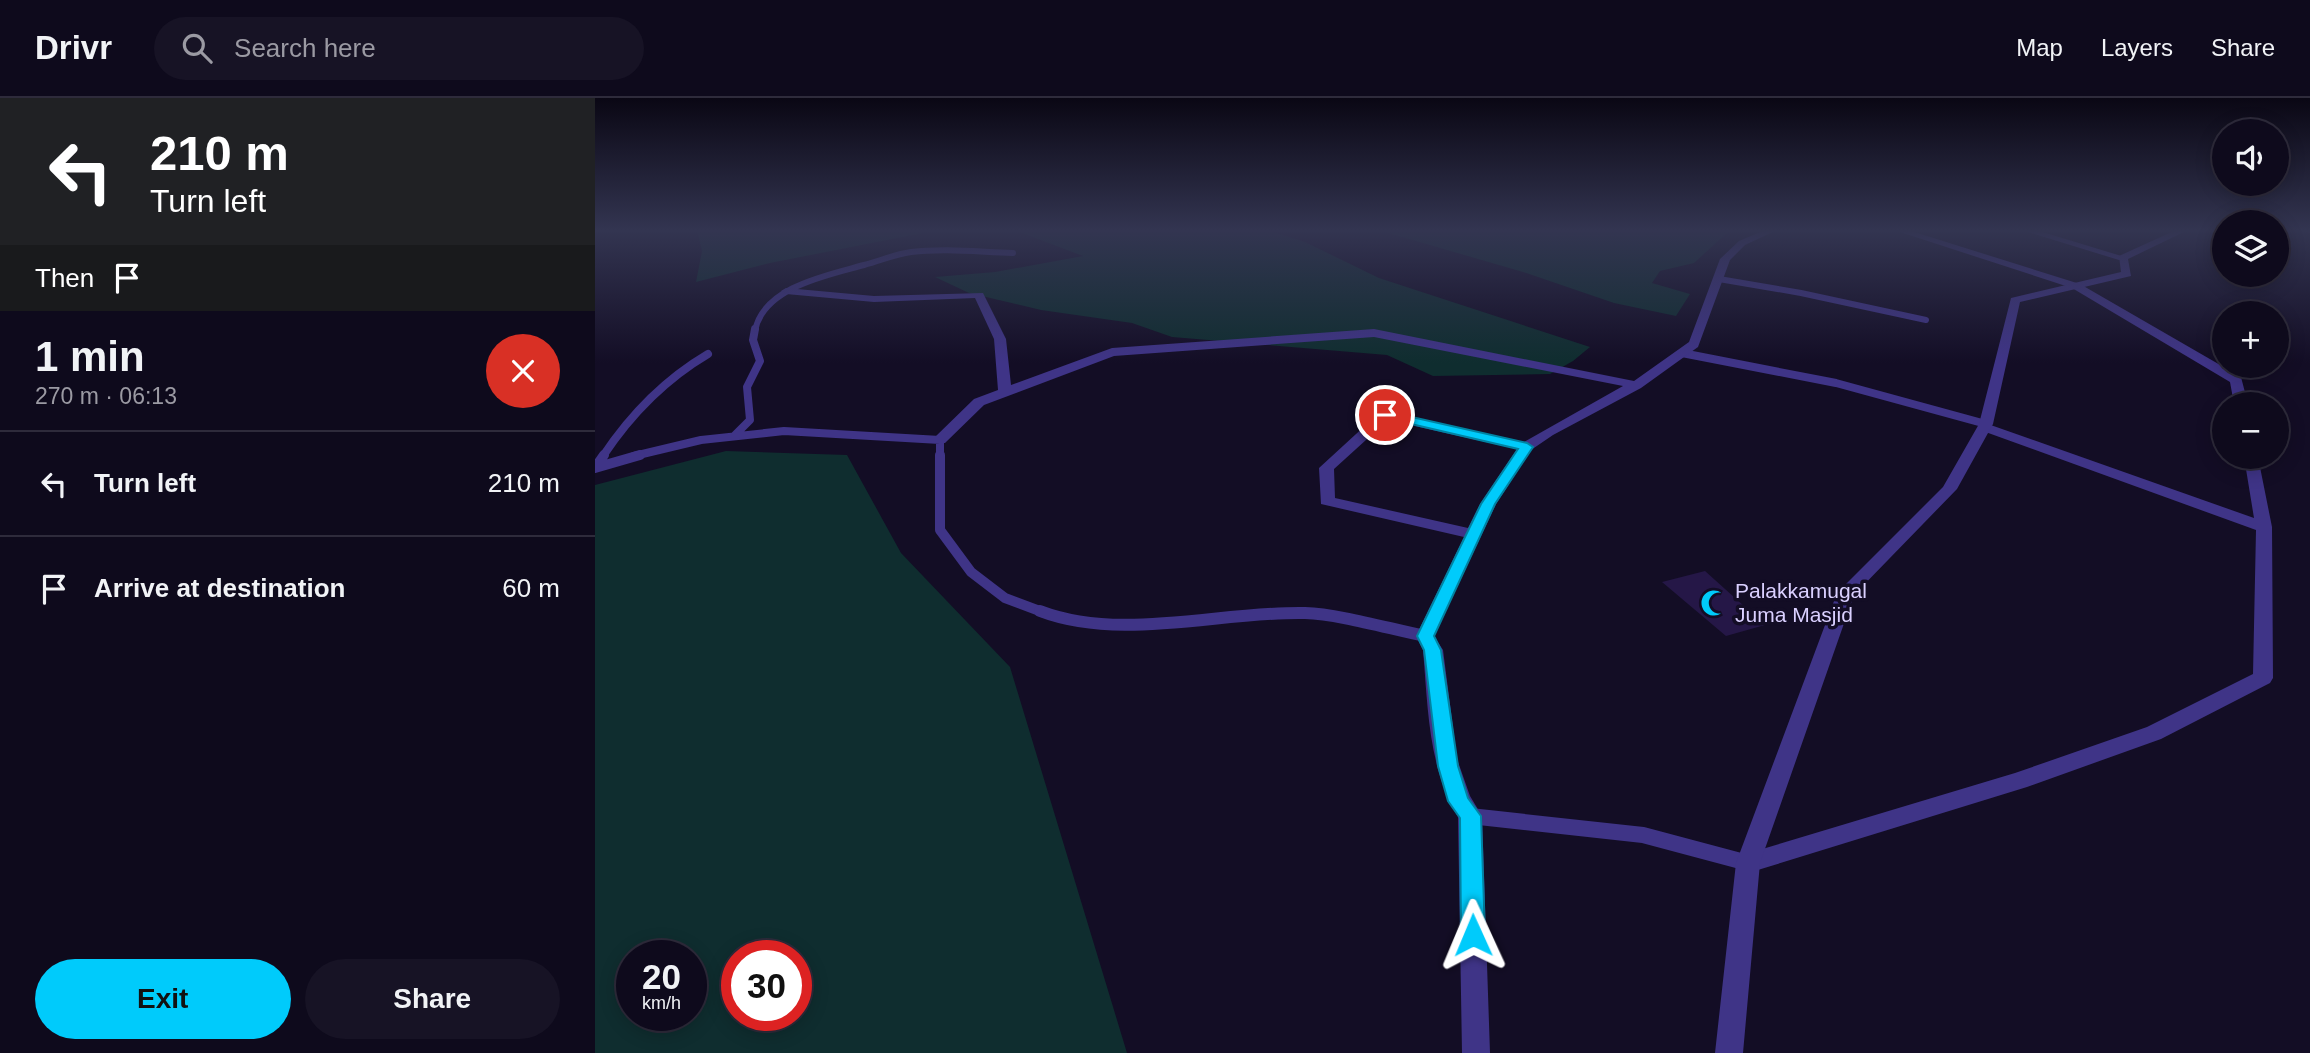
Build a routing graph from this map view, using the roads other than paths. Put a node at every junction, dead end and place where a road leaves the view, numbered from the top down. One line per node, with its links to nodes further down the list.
1 (827, 275): 7 (lane)
2 (1720, 275): 5 (street)
3 (2040, 275): 6 (street)
4 (2125, 275): 6 (street)
5 (1719, 279): 8 (lane); 9 (street)
6 (2076, 286): 13 (street); 14 (street)
7 (786, 291): 12 (street); 15 (lane)
8 (1926, 320)
9 (1682, 353): 11 (street); 14 (lane)
10 (708, 354): 18 (lane)
11 (1636, 385): 12 (street); 17 (street)
12 (1005, 392): 16 (street)
13 (2238, 392)
14 (1985, 425): 20 (street); 24 (street)
15 (735, 435): 16 (lane); 18 (lane)
16 (940, 440): 22 (lane)
17 (1527, 447): 21 (street); 21 (street)
18 (595, 468)
19 (2253, 469): 20 (street)
20 (2264, 527): 24 (street)
21 (1473, 534): 22 (street)
22 (1425, 636): 23 (street)
23 (1470, 816): 24 (lane); 25 (street)
24 (1748, 863): 26 (street)
25 (1476, 1053)
26 (1729, 1053)

